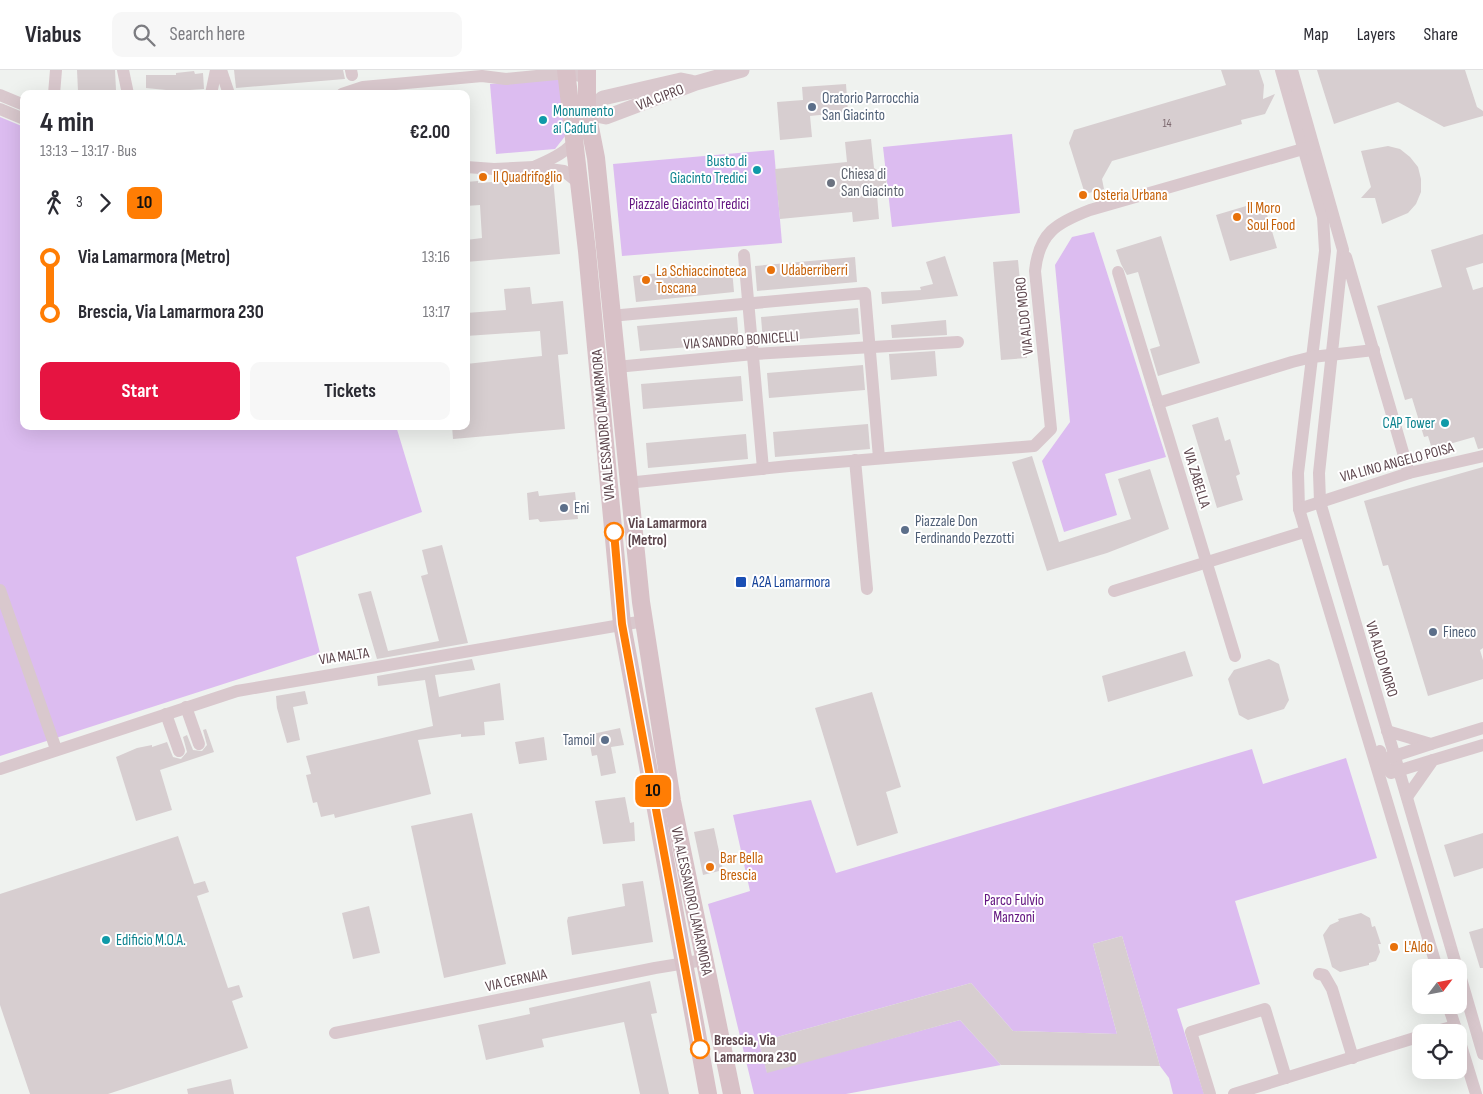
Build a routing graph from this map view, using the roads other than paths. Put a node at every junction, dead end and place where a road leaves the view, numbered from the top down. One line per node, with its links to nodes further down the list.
1 (56, 70): 12 (street)
2 (123, 70): 13 (street)
3 (216, 70): 14 (street)
4 (221, 70): 15 (street)
5 (742, 70): 11 (street, VIA CIPRO)
6 (1281, 70): 24 (street, VIA ALDO MORO)
7 (1292, 70): 24 (street, VIA ALDO MORO)
8 (563, 72): 9 (street); 10 (street); 21 (main road, VIA ALESSANDRO LAMARMORA)
9 (482, 73): 16 (street)
10 (588, 74): 18 (street); 21 (main road, VIA ALESSANDRO LAMARMORA)
11 (696, 83): 18 (street, VIA CIPRO); 21 (street, VIA CIPRO)
12 (54, 90)
13 (127, 90)
14 (213, 90)
15 (228, 90)
16 (356, 90)
17 (0, 95): 19 (street)
18 (603, 98): 21 (street, VIA CIPRO)
19 (20, 103)
20 (0, 109): 22 (street)
21 (578, 110): 23 (main road, VIA ALESSANDRO LAMARMORA); 32 (main road, VIA ALESSANDRO LAMARMORA)
22 (20, 117)
23 (574, 142): 26 (street); 27 (main road, VIA ALESSANDRO LAMARMORA)
24 (1308, 147): 28 (street, VIA ALDO MORO); 38 (street, VIA ALDO MORO); 42 (street, VIA ALDO MORO)
25 (470, 167): 26 (street)
26 (534, 167): 27 (street)
27 (580, 184): 55 (main road, VIA ALESSANDRO LAMARMORA)
28 (1344, 250): 35 (street, VIA ALDO MORO); 37 (street, VIA ALDO MORO)
29 (744, 255): 31 (street)
30 (1118, 272): 40 (street, VIA ZABELLA)
31 (749, 302): 32 (street); 34 (street); 36 (street)
32 (610, 316): 39 (main road, VIA ALESSANDRO LAMARMORA)
33 (958, 342): 34 (street, VIA SANDRO BONICELLI)
34 (870, 348): 36 (street, VIA SANDRO BONICELLI); 42 (street)
35 (1374, 350): 37 (street); 45 (street, VIA ALDO MORO)
36 (754, 354): 39 (street, VIA SANDRO BONICELLI); 44 (street)
37 (1334, 355): 38 (street); 47 (street, VIA ALDO MORO)
38 (1312, 357): 40 (street); 48 (street, VIA ALDO MORO)
39 (616, 368): 46 (main road, VIA ALESSANDRO LAMARMORA)
40 (1158, 403): 50 (street, VIA ZABELLA)
41 (1483, 456): 45 (street, VIA LINO ANGELO POISA)
42 (880, 458): 43 (street)
43 (855, 460): 44 (street); 51 (street)
44 (763, 469): 46 (street)
45 (1409, 473): 47 (street, VIA LINO ANGELO POISA)
46 (627, 483): 54 (main road, VIA ALESSANDRO LAMARMORA)
47 (1320, 502): 48 (street, VIA LINO ANGELO POISA); 60 (street, VIA ALDO MORO)
48 (1299, 509): 49 (street, VIA ALDO MORO)
49 (1304, 532): 50 (street); 67 (street, VIA ALDO MORO)
50 (1205, 562): 53 (street); 56 (street, VIA ZABELLA)
51 (867, 589)
52 (0, 590): 64 (street)
53 (1114, 591)
54 (644, 621): 55 (street, VIA MALTA); 73 (main road, VIA ALESSANDRO LAMARMORA)
55 (622, 624): 57 (street, VIA MALTA); 74 (main road, VIA ALESSANDRO LAMARMORA)
56 (1235, 656)
57 (186, 707): 58 (street, VIA MALTA); 61 (street)
58 (166, 714): 64 (street, VIA MALTA); 65 (street)
59 (1483, 728): 62 (street)
60 (1387, 731): 62 (street); 67 (street, VIA ALDO MORO)
61 (200, 744)
62 (1430, 744): 67 (street)
63 (1483, 745): 66 (street)
64 (56, 749): 68 (street, VIA MALTA)
65 (179, 751)
66 (1433, 760): 69 (street); 70 (street)
67 (1384, 761): 69 (street, VIA ALDO MORO); 71 (street, VIA ALDO MORO)
68 (0, 768)
69 (1399, 771): 70 (street, VIA ALDO MORO)
70 (1407, 797): 72 (street, VIA ALDO MORO)
71 (1435, 959)
72 (1454, 959)
73 (704, 960): 74 (street, VIA CERNAIA); 84 (main road, VIA ALESSANDRO LAMARMORA)
74 (685, 964): 77 (street, VIA CERNAIA); 83 (main road, VIA ALESSANDRO LAMARMORA)
75 (1319, 974): 80 (street)
76 (1468, 1003): 79 (street)
77 (335, 1033)
78 (1412, 1039): 80 (street)
79 (1483, 1054)
80 (1352, 1058): 82 (street)
81 (1467, 1065): 87 (street)
82 (1286, 1078): 85 (street); 86 (street)
83 (708, 1094)
84 (732, 1094)
85 (1210, 1094)
86 (1234, 1094)
87 (1476, 1094)

